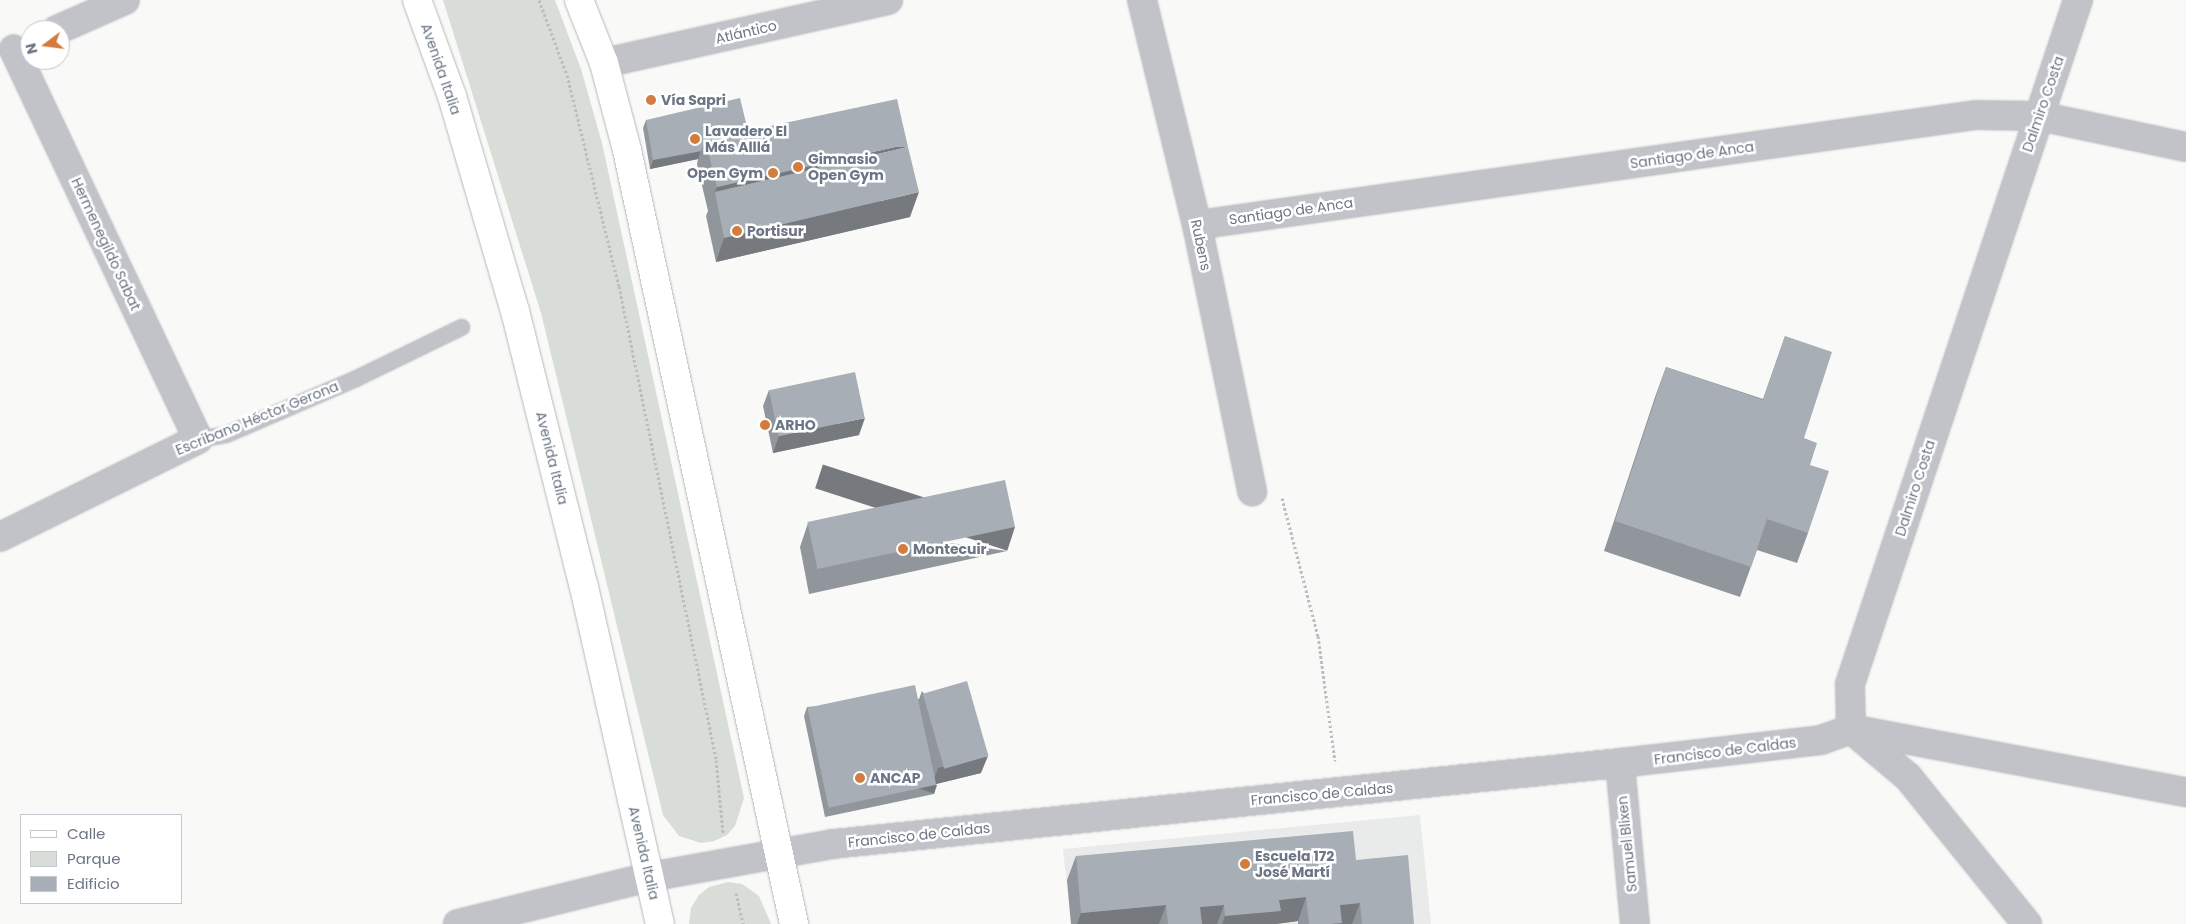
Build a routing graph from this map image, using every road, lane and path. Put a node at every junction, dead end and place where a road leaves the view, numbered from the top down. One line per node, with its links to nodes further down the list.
1 (125, 0): 8 (street)
2 (416, 0): 24 (main road, Avenida Italia)
3 (539, 0): 23 (path)
4 (579, 0): 10 (main road)
5 (888, 0): 10 (street, Atlántico)
6 (1142, 0): 13 (street, Rubens)
7 (2078, 0): 11 (street, Dalmiro Costa)
8 (70, 24)
9 (15, 49): 15 (street, Hermenegildo Sabat)
10 (604, 63): 22 (main road)
11 (2039, 116): 12 (street, Santiago de Anca); 13 (street, Santiago de Anca); 18 (street, Dalmiro Costa)
12 (2186, 147)
13 (1197, 225): 16 (street, Rubens)
14 (461, 327): 15 (lane, Escribano Héctor Gerona)
15 (198, 440): 17 (street, Escribano Héctor Gerona)
16 (1252, 491): 21 (path)
17 (0, 537)
18 (1851, 729): 19 (street, Francisco de Caldas); 20 (street); 30 (street)
19 (1620, 763): 21 (street, Francisco de Caldas); 29 (street, Samuel Blixen)
20 (2186, 792)
21 (1340, 793): 22 (street, Francisco de Caldas)
22 (778, 855): 23 (street, Francisco de Caldas); 28 (main road)
23 (728, 863): 24 (street, Francisco de Caldas); 27 (path)
24 (649, 877): 25 (street, Francisco de Caldas); 26 (main road, Avenida Italia)
25 (458, 924)
26 (660, 924)
27 (743, 924)
28 (794, 924)
29 (1635, 924)
30 (2027, 924)

